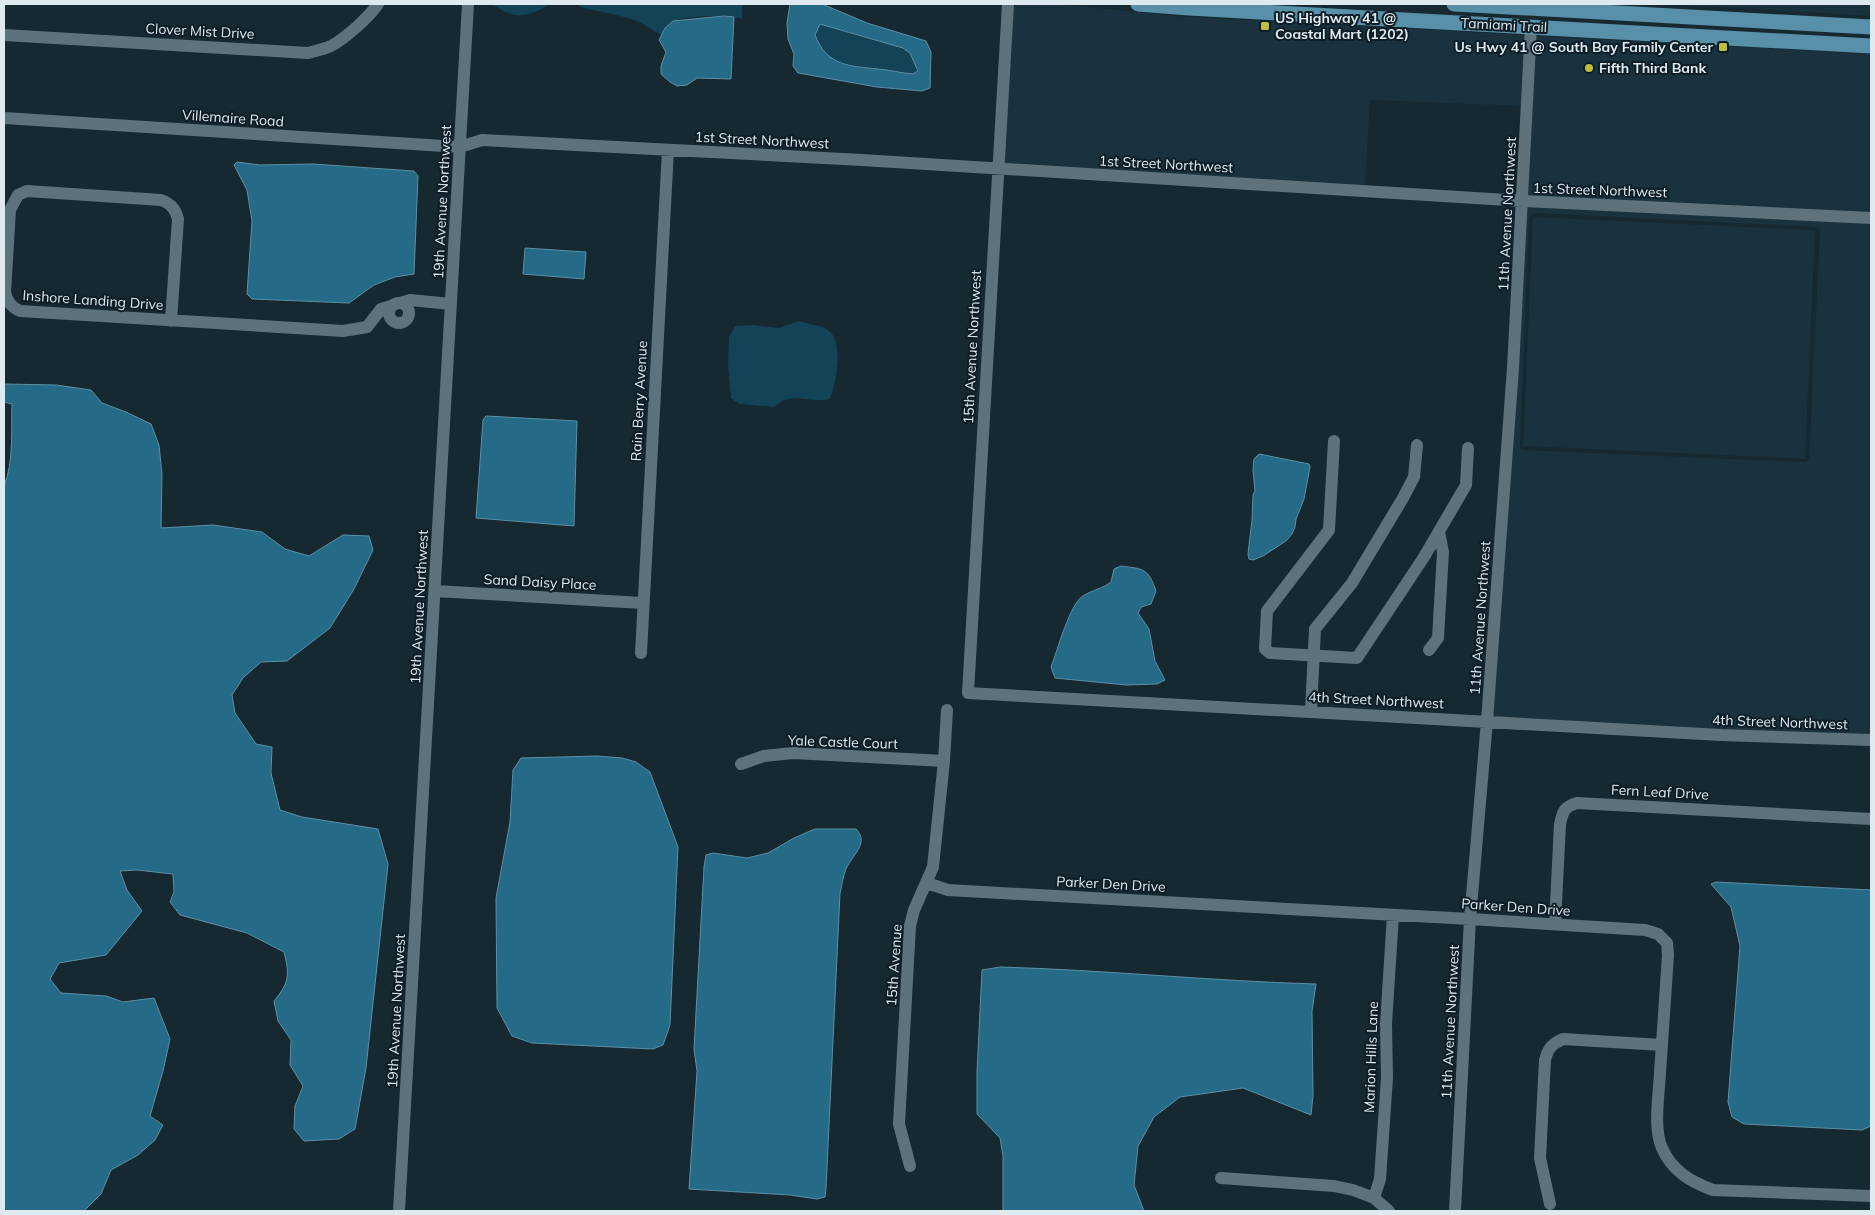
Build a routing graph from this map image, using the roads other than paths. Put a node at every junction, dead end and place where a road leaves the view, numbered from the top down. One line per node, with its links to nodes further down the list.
1 (378, 4): 13 (street, Clover Mist Drive)
2 (468, 4): 16 (street, 19th Avenue Northwest)
3 (1008, 4): 18 (street, 15th Avenue Northwest)
4 (1138, 4): 7 (main road, Tamiami Trail)
5 (1454, 4): 6 (main road, Tamiami Trail)
6 (1532, 6): 8 (main road, Tamiami Trail); 10 (main road)
7 (1212, 7): 9 (main road, Tamiami Trail)
8 (1555, 9): 11 (main road); 12 (main road, Tamiami Trail)
9 (1327, 10): 10 (main road, Tamiami Trail)
10 (1484, 24): 11 (main road, Tamiami Trail)
11 (1531, 26): 14 (main road, Tamiami Trail); 19 (street, 11th Avenue Northwest)
12 (1871, 27)
13 (4, 35)
14 (1871, 46)
15 (4, 118): 16 (street, Villemaire Road)
16 (460, 147): 17 (street, 1st Street Northwest); 23 (street, 19th Avenue Northwest)
17 (668, 150): 18 (street, 1st Street Northwest); 33 (street, Rain Berry Avenue)
18 (997, 170): 19 (street, 1st Street Northwest); 37 (street, 15th Avenue Northwest)
19 (1522, 201): 20 (street, 1st Street Northwest); 40 (street, 11th Avenue Northwest)
20 (1871, 218)
21 (422, 302): 22 (street); 23 (street); 24 (street)
22 (397, 304): 24 (street); 25 (street, Inshore Landing Drive); 26 (street)
23 (452, 304): 32 (street, 19th Avenue Northwest)
24 (409, 313): 26 (street)
25 (374, 318): 26 (street); 27 (street, Inshore Landing Drive)
26 (392, 320)
27 (171, 321): 27 (street, Inshore Landing Drive)
28 (1334, 441): 36 (street)
29 (1417, 445): 36 (street)
30 (1468, 448): 31 (street)
31 (1439, 531): 34 (street); 36 (street)
32 (435, 591): 33 (street, Sand Daisy Place); 55 (street, 19th Avenue Northwest)
33 (643, 603): 35 (street, Rain Berry Avenue)
34 (1429, 650)
35 (641, 653)
36 (1314, 656): 39 (street)
37 (968, 693): 39 (street, 4th Street Northwest)
38 (947, 710): 42 (street, 15th Avenue)
39 (1311, 711): 40 (street, 4th Street Northwest)
40 (1487, 721): 41 (street, 4th Street Northwest); 47 (street, 11th Avenue Northwest)
41 (1871, 740)
42 (944, 761): 43 (street, Yale Castle Court); 45 (street, 15th Avenue)
43 (741, 764)
44 (1871, 819): 48 (street, Fern Leaf Drive)
45 (927, 883): 46 (street, Parker Den Drive); 50 (street, 15th Avenue)
46 (1393, 915): 47 (street, Parker Den Drive); 53 (street, Marion Hills Lane)
47 (1470, 919): 48 (street, Parker Den Drive); 57 (street, 11th Avenue Northwest)
48 (1555, 924): 49 (street, Parker Den Drive)
49 (1662, 1045): 52 (street, Parker Den Drive); 54 (street)
50 (910, 1166)
51 (1221, 1178): 53 (street)
52 (1871, 1196)
53 (1374, 1198): 56 (street)
54 (1550, 1204)
55 (399, 1211)
56 (1389, 1211)
57 (1455, 1211)

